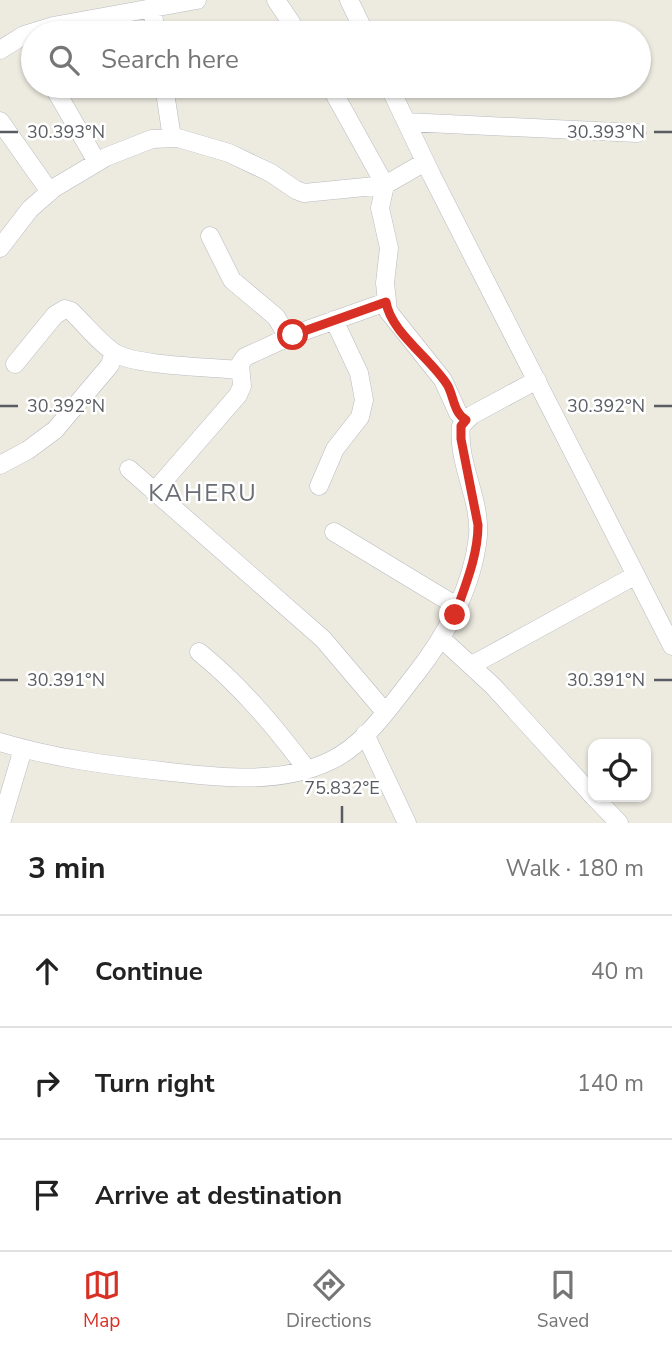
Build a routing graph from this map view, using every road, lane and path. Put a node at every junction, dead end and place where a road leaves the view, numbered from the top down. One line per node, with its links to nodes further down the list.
1 (197, 0): 4 (street)
2 (276, 0): 7 (street)
3 (349, 0): 8 (street)
4 (152, 8): 5 (street); 6 (street)
5 (80, 21)
6 (154, 21)
7 (290, 21)
8 (359, 21)
9 (21, 38): 10 (street)
10 (0, 50)
11 (60, 98): 19 (street)
12 (166, 98): 18 (street)
13 (337, 98): 21 (street)
14 (395, 98): 16 (street)
15 (0, 121): 22 (street)
16 (406, 122): 17 (street); 20 (street)
17 (638, 133)
18 (172, 138): 19 (street); 21 (street)
19 (97, 162): 22 (street)
20 (425, 162): 21 (street); 31 (street)
21 (385, 185): 25 (street)
22 (50, 192): 24 (street)
23 (210, 236): 27 (street)
24 (0, 248)
25 (386, 302): 26 (street); 32 (street)
26 (334, 320): 27 (street); 35 (street)
27 (288, 337): 30 (street)
28 (114, 352): 29 (street); 30 (street); 33 (street)
29 (15, 364)
30 (240, 370): 36 (street)
31 (537, 380): 32 (street); 38 (street)
32 (466, 420): 39 (street)
33 (0, 465)
34 (129, 470): 36 (street)
35 (319, 486)
36 (154, 492): 44 (street)
37 (334, 532): 39 (street)
38 (636, 575): 41 (street); 43 (street)
39 (458, 607): 40 (street)
40 (442, 639): 43 (street); 44 (street)
41 (672, 646)
42 (200, 652): 48 (street)
43 (472, 665): 49 (street)
44 (385, 712): 45 (street)
45 (365, 734): 48 (street); 52 (street)
46 (0, 742): 47 (street)
47 (23, 749): 48 (street); 51 (street)
48 (306, 768)
49 (588, 790)
50 (600, 802): 53 (street)
51 (1, 823)
52 (407, 823)
53 (619, 823)

